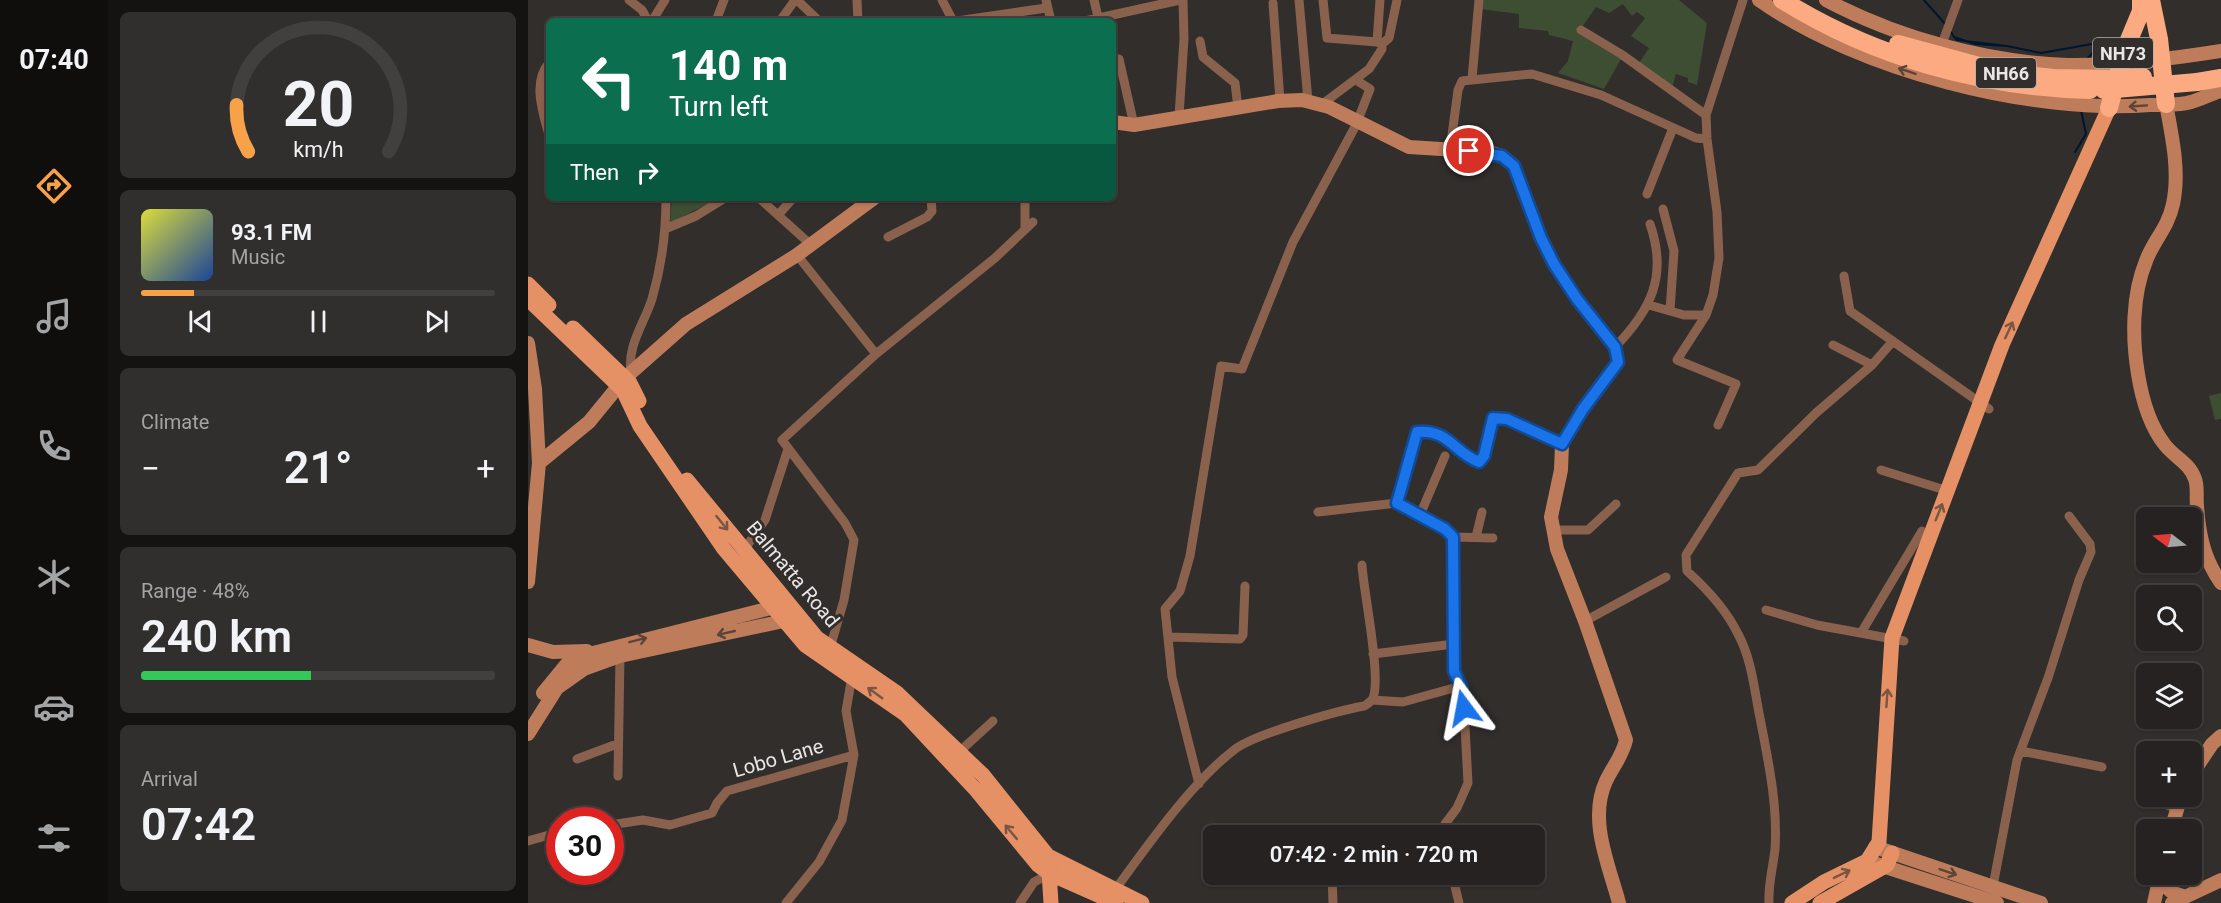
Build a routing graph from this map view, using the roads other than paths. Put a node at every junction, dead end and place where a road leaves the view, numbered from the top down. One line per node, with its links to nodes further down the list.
1 (629, 0): 26 (street)
2 (665, 0): 27 (street)
3 (724, 0): 28 (street)
4 (796, 0): 29 (street); 30 (street)
5 (857, 0): 31 (street)
6 (942, 0): 32 (street)
7 (1094, 0): 25 (street)
8 (1181, 0): 25 (street); 58 (street)
9 (1299, 0): 52 (street)
10 (1323, 0): 37 (street)
11 (1380, 0): 37 (street)
12 (1396, 0): 37 (street)
13 (1479, 0): 48 (street)
14 (1743, 0): 57 (street)
15 (1759, 0): 56 (street, one-way to 15)
16 (1782, 0): 39 (highway, NH66)
17 (1805, 0): 39 (highway, NH66)
18 (1826, 0): 23 (street)
19 (1958, 0): 38 (street)
20 (2141, 0): 43 (highway, NH73)
21 (2151, 0): 41 (highway, NH73)
22 (1273, 3): 51 (street)
23 (1840, 3): 38 (street)
24 (1046, 4): 33 (street)
25 (1098, 17): 34 (street)
26 (648, 18)
27 (652, 18)
28 (717, 18)
29 (782, 18)
30 (816, 18)
31 (858, 18)
32 (953, 18)
33 (971, 18)
34 (1095, 18)
35 (1581, 30): 57 (street)
36 (1200, 41): 55 (street)
37 (1379, 43): 49 (street)
38 (1942, 44): 43 (street)
39 (1897, 49): 46 (highway, NH66, bridge)
40 (2221, 51): 41 (street)
41 (2161, 58): 43 (street); 54 (highway, NH73)
42 (1119, 59): 62 (street)
43 (2120, 63): 56 (highway, NH73)
44 (546, 67): 59 (street)
45 (2221, 67): 46 (highway, NH66)
46 (2199, 77): 47 (highway, NH66)
47 (2221, 78)
48 (1472, 79): 63 (street); 65 (street)
49 (1356, 80): 52 (street); 61 (street)
50 (2221, 91): 53 (street)
51 (1280, 101): 52 (street); 55 (street)
52 (1314, 103): 61 (street)
53 (2190, 103): 54 (street); 66 (street)
54 (2166, 104): 56 (street, one-way to 56); 66 (street)
55 (1238, 108): 58 (street)
56 (2109, 108): 96 (main road, one-way to 56)
57 (1706, 115): 64 (street)
58 (1179, 116): 62 (street)
59 (546, 120)
60 (1116, 122): 62 (street)
61 (1358, 122): 65 (street); 128 (street)
62 (1134, 125)
63 (1673, 128): 64 (street); 67 (street)
64 (1707, 139): 87 (street)
65 (1450, 150): 91 (street)
66 (2174, 152): 120 (street)
67 (1647, 194)
68 (666, 201): 78 (street)
69 (720, 201): 78 (street)
70 (763, 201): 76 (street)
71 (790, 201): 76 (street)
72 (870, 201): 80 (street)
73 (931, 201): 79 (street)
74 (1025, 201): 92 (street)
75 (1664, 209): 86 (street)
76 (779, 214): 80 (street)
77 (1650, 224): 85 (street)
78 (665, 229): 94 (street)
79 (888, 237)
80 (809, 243): 81 (street)
81 (797, 255): 92 (street); 94 (street)
82 (1844, 276): 88 (street)
83 (528, 284): 94 (main road, Balmatta Road)
84 (528, 299): 94 (main road)
85 (1649, 305): 86 (street); 91 (street)
86 (1670, 311): 87 (street)
87 (1706, 315): 97 (street)
88 (1893, 341): 93 (street); 96 (street)
89 (528, 343): 101 (street)
90 (1833, 345): 93 (street)
91 (1615, 347): 98 (street)
92 (876, 354): 99 (street)
93 (1872, 365): 177 (street)
94 (625, 379): 101 (street); 116 (main road, Balmatta Road, one-way to 116); 122 (main road)
95 (528, 403): 103 (street)
96 (1984, 405): 104 (main road)
97 (1718, 425)
98 (1562, 444): 105 (street); 111 (street)
99 (789, 449): 116 (street); 132 (street)
100 (1445, 456): 109 (street)
101 (539, 463): 119 (street)
102 (1881, 470): 104 (street)
103 (528, 485)
104 (1948, 491): 129 (main road, one-way to 104)
105 (1397, 503): 107 (street); 109 (street)
106 (1616, 504): 111 (street)
107 (1318, 512)
108 (1482, 512): 114 (street)
109 (1420, 515): 113 (street)
110 (2069, 516): 144 (street)
111 (1554, 530): 126 (street)
112 (1922, 531): 127 (street)
113 (1453, 537): 114 (street); 131 (street)
114 (1476, 537): 115 (street)
115 (1493, 538)
116 (744, 550): 122 (main road, Balmatta Road)
117 (1362, 565): 133 (street)
118 (1666, 577): 126 (street)
119 (528, 582)
120 (2221, 583)
121 (1245, 586): 128 (street)
122 (780, 605): 124 (main road, Balmatta Road); 125 (main road); 135 (street, one-way to 122)
123 (1766, 610): 127 (street)
124 (798, 618): 125 (street); 132 (main road, Balmatta Road)
125 (783, 621): 134 (street, one-way to 134); 136 (main road)
126 (1586, 621): 176 (street)
127 (1861, 633): 129 (street)
128 (1168, 637): 151 (street)
129 (1898, 639): 156 (main road, one-way to 129)
130 (528, 645): 135 (street)
131 (1454, 645): 133 (street); 137 (street)
132 (830, 648): 145 (main road, Balmatta Road)
133 (1373, 654): 138 (street)
134 (620, 656): 135 (street); 143 (street)
135 (596, 658): 139 (street); 141 (street)
136 (852, 676): 146 (street, Lobo Lane); 158 (main road, one-way to 136)
137 (1461, 686): 138 (street); 153 (street)
138 (1371, 700): 151 (street)
139 (528, 719)
140 (993, 721): 145 (street)
141 (528, 734)
142 (2221, 736): 147 (street)
143 (617, 744): 148 (street); 150 (street)
144 (2021, 751): 149 (street); 165 (street)
145 (959, 752): 158 (main road, Balmatta Road)
146 (854, 755): 152 (street, Lobo Lane); 169 (street)
147 (2202, 758)
148 (577, 759)
149 (2102, 766)
150 (618, 776)
151 (1199, 784): 167 (street)
152 (624, 823)
153 (1445, 825)
154 (546, 836): 155 (street)
155 (528, 841)
156 (1871, 854): 157 (street); 178 (main road, one-way to 156)
157 (1889, 859): 162 (main road); 165 (street, one-way to 165); 181 (street)
158 (1059, 873): 167 (main road); 170 (street); 171 (main road); 172 (main road)
159 (2221, 880): 168 (street)
160 (1332, 885): 174 (street)
161 (1455, 885): 175 (street)
162 (1849, 885): 179 (main road); 180 (street)
163 (2157, 885): 183 (street)
164 (2166, 885): 168 (street)
165 (1993, 886): 182 (street)
166 (2221, 888): 168 (street)
167 (1116, 896): 173 (main road)
168 (2181, 901)
169 (786, 903)
170 (1020, 903)
171 (1051, 903)
172 (1061, 903)
173 (1142, 903)
174 (1333, 903)
175 (1459, 903)
176 (1619, 903)
177 (1769, 903)
178 (1792, 903)
179 (1820, 903)
180 (1835, 903)
181 (1997, 903)
182 (2041, 903)
183 (2154, 903)

